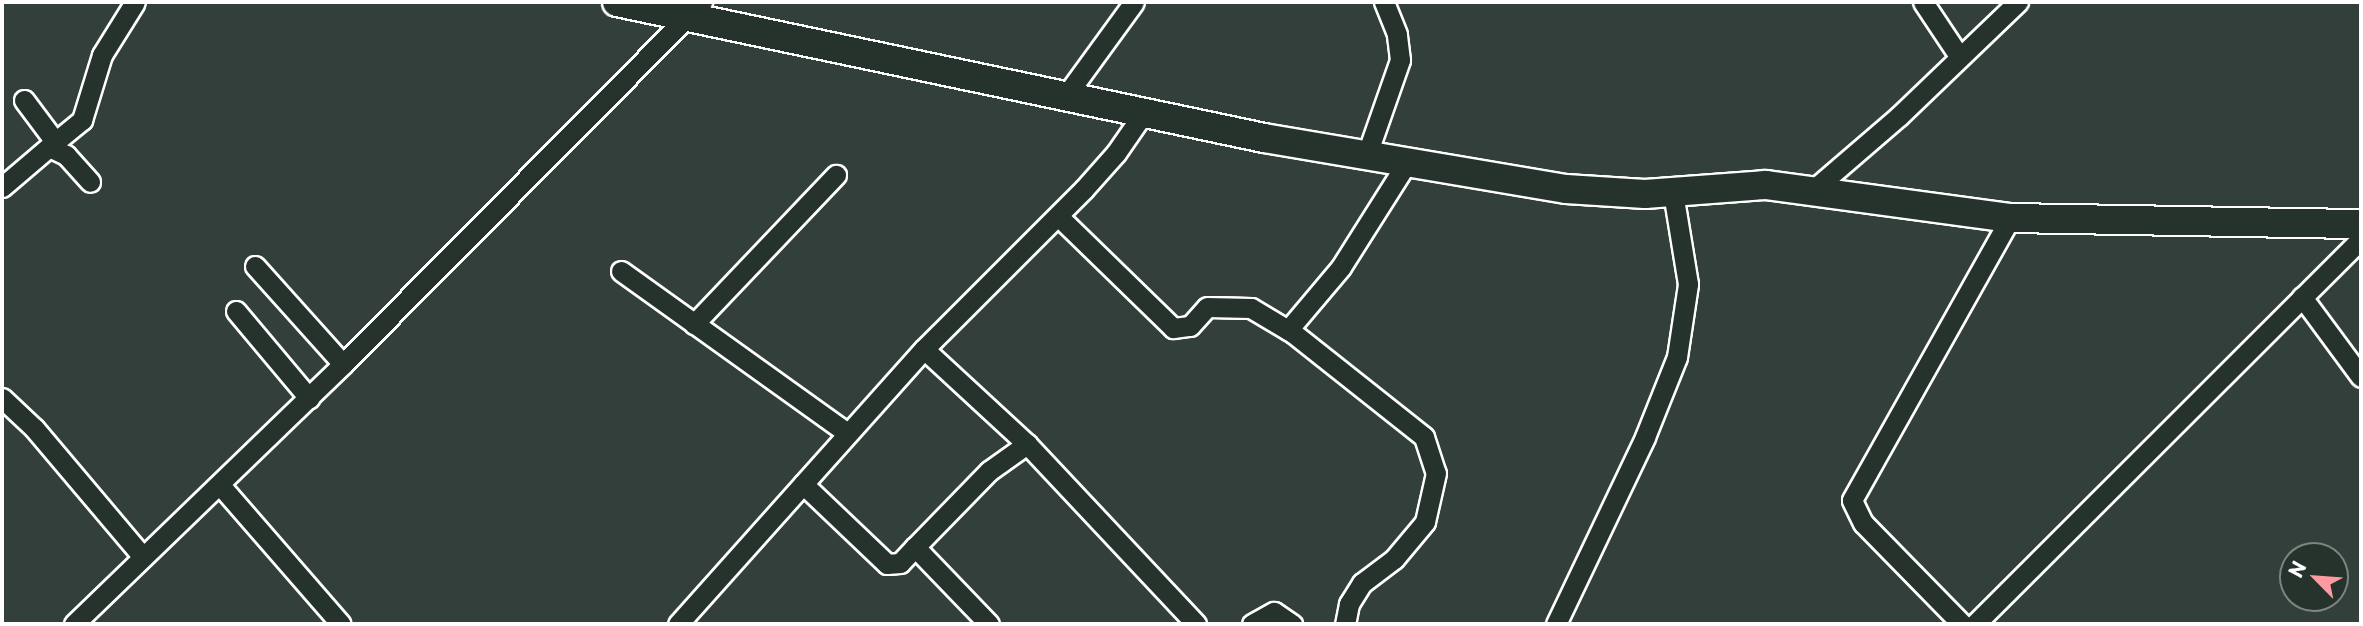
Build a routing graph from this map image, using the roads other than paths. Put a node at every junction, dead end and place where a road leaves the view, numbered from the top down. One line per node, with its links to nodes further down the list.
1 (135, 2): 12 (street)
2 (617, 2): 7 (main road)
3 (1134, 2): 9 (street)
4 (1384, 2): 13 (street)
5 (1923, 2): 8 (street)
6 (2018, 2): 8 (street)
7 (695, 10): 9 (main road); 31 (street)
8 (1959, 56): 18 (street)
9 (1065, 97): 11 (main road)
10 (24, 100): 12 (street)
11 (1145, 111): 13 (main road); 20 (street)
12 (53, 145): 16 (street); 17 (street)
13 (1366, 157): 14 (main road)
14 (1406, 164): 19 (main road); 29 (street)
15 (836, 175): 28 (street)
16 (90, 182)
17 (2, 187)
18 (1813, 190): 19 (main road); 21 (main road)
19 (1673, 192): 49 (street)
20 (1058, 216): 29 (street); 30 (street)
21 (2010, 218): 22 (main road); 50 (street)
22 (2361, 224)
23 (2361, 239): 26 (street)
24 (255, 265): 31 (street)
25 (621, 271): 28 (street)
26 (2302, 297): 32 (street); 51 (street)
27 (236, 312): 34 (street)
28 (694, 324): 35 (street)
29 (1288, 330): 48 (street)
30 (924, 349): 35 (street); 36 (street)
31 (344, 364): 34 (street)
32 (2361, 377)
33 (2, 398): 40 (street)
34 (309, 398): 38 (street)
35 (846, 432): 37 (street)
36 (1027, 444): 39 (street); 45 (street)
37 (803, 484): 39 (street); 43 (street)
38 (220, 485): 40 (street); 42 (street)
39 (915, 547): 44 (street)
40 (143, 557): 41 (street)
41 (74, 624)
42 (341, 624)
43 (678, 624)
44 (989, 624)
45 (1196, 624)
46 (1252, 624): 47 (street)
47 (1292, 624)
48 (1345, 624)
49 (1556, 624)
50 (1962, 624)
51 (1975, 624)

